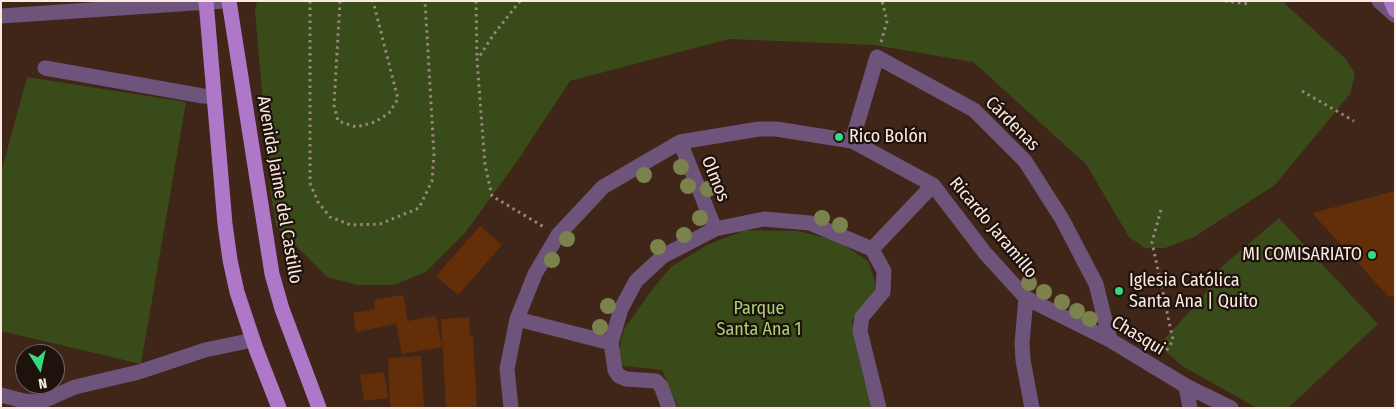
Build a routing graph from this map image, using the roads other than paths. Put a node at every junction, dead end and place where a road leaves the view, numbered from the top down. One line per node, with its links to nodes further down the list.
1 (224, 1): 5 (street)
2 (229, 1): 22 (main road, Avenida Jaime del Castillo)
3 (1379, 1): 7 (street)
4 (1391, 1): 6 (main road)
5 (206, 2): 8 (street); 10 (main road)
6 (1395, 10)
7 (1395, 15)
8 (1, 16)
9 (45, 68): 10 (street)
10 (214, 97): 18 (main road)
11 (852, 141): 12 (street, Ricardo Jaramillo); 13 (street, Ricardo Jaramillo); 19 (street, Cárdenas)
12 (680, 142): 14 (street, Olmos); 17 (street, Ricardo Jaramillo)
13 (933, 185): 15 (street); 16 (street, Ricardo Jaramillo)
14 (715, 229): 15 (street); 20 (street)
15 (872, 249): 29 (street)
16 (1026, 298): 19 (street, Chasqui); 30 (street)
17 (517, 319): 20 (street); 27 (street, Ricardo Jaramillo)
18 (253, 340): 23 (street); 24 (main road)
19 (1110, 340): 21 (street, Chasqui)
20 (611, 343): 28 (street)
21 (1186, 386): 31 (street); 32 (street, Chasqui)
22 (314, 392): 25 (main road, Avenida Jaime del Castillo); 26 (main road)
23 (1, 395)
24 (279, 408)
25 (319, 408)
26 (323, 408)
27 (511, 408)
28 (670, 408)
29 (879, 408)
30 (1032, 408)
31 (1190, 408)
32 (1231, 408)

